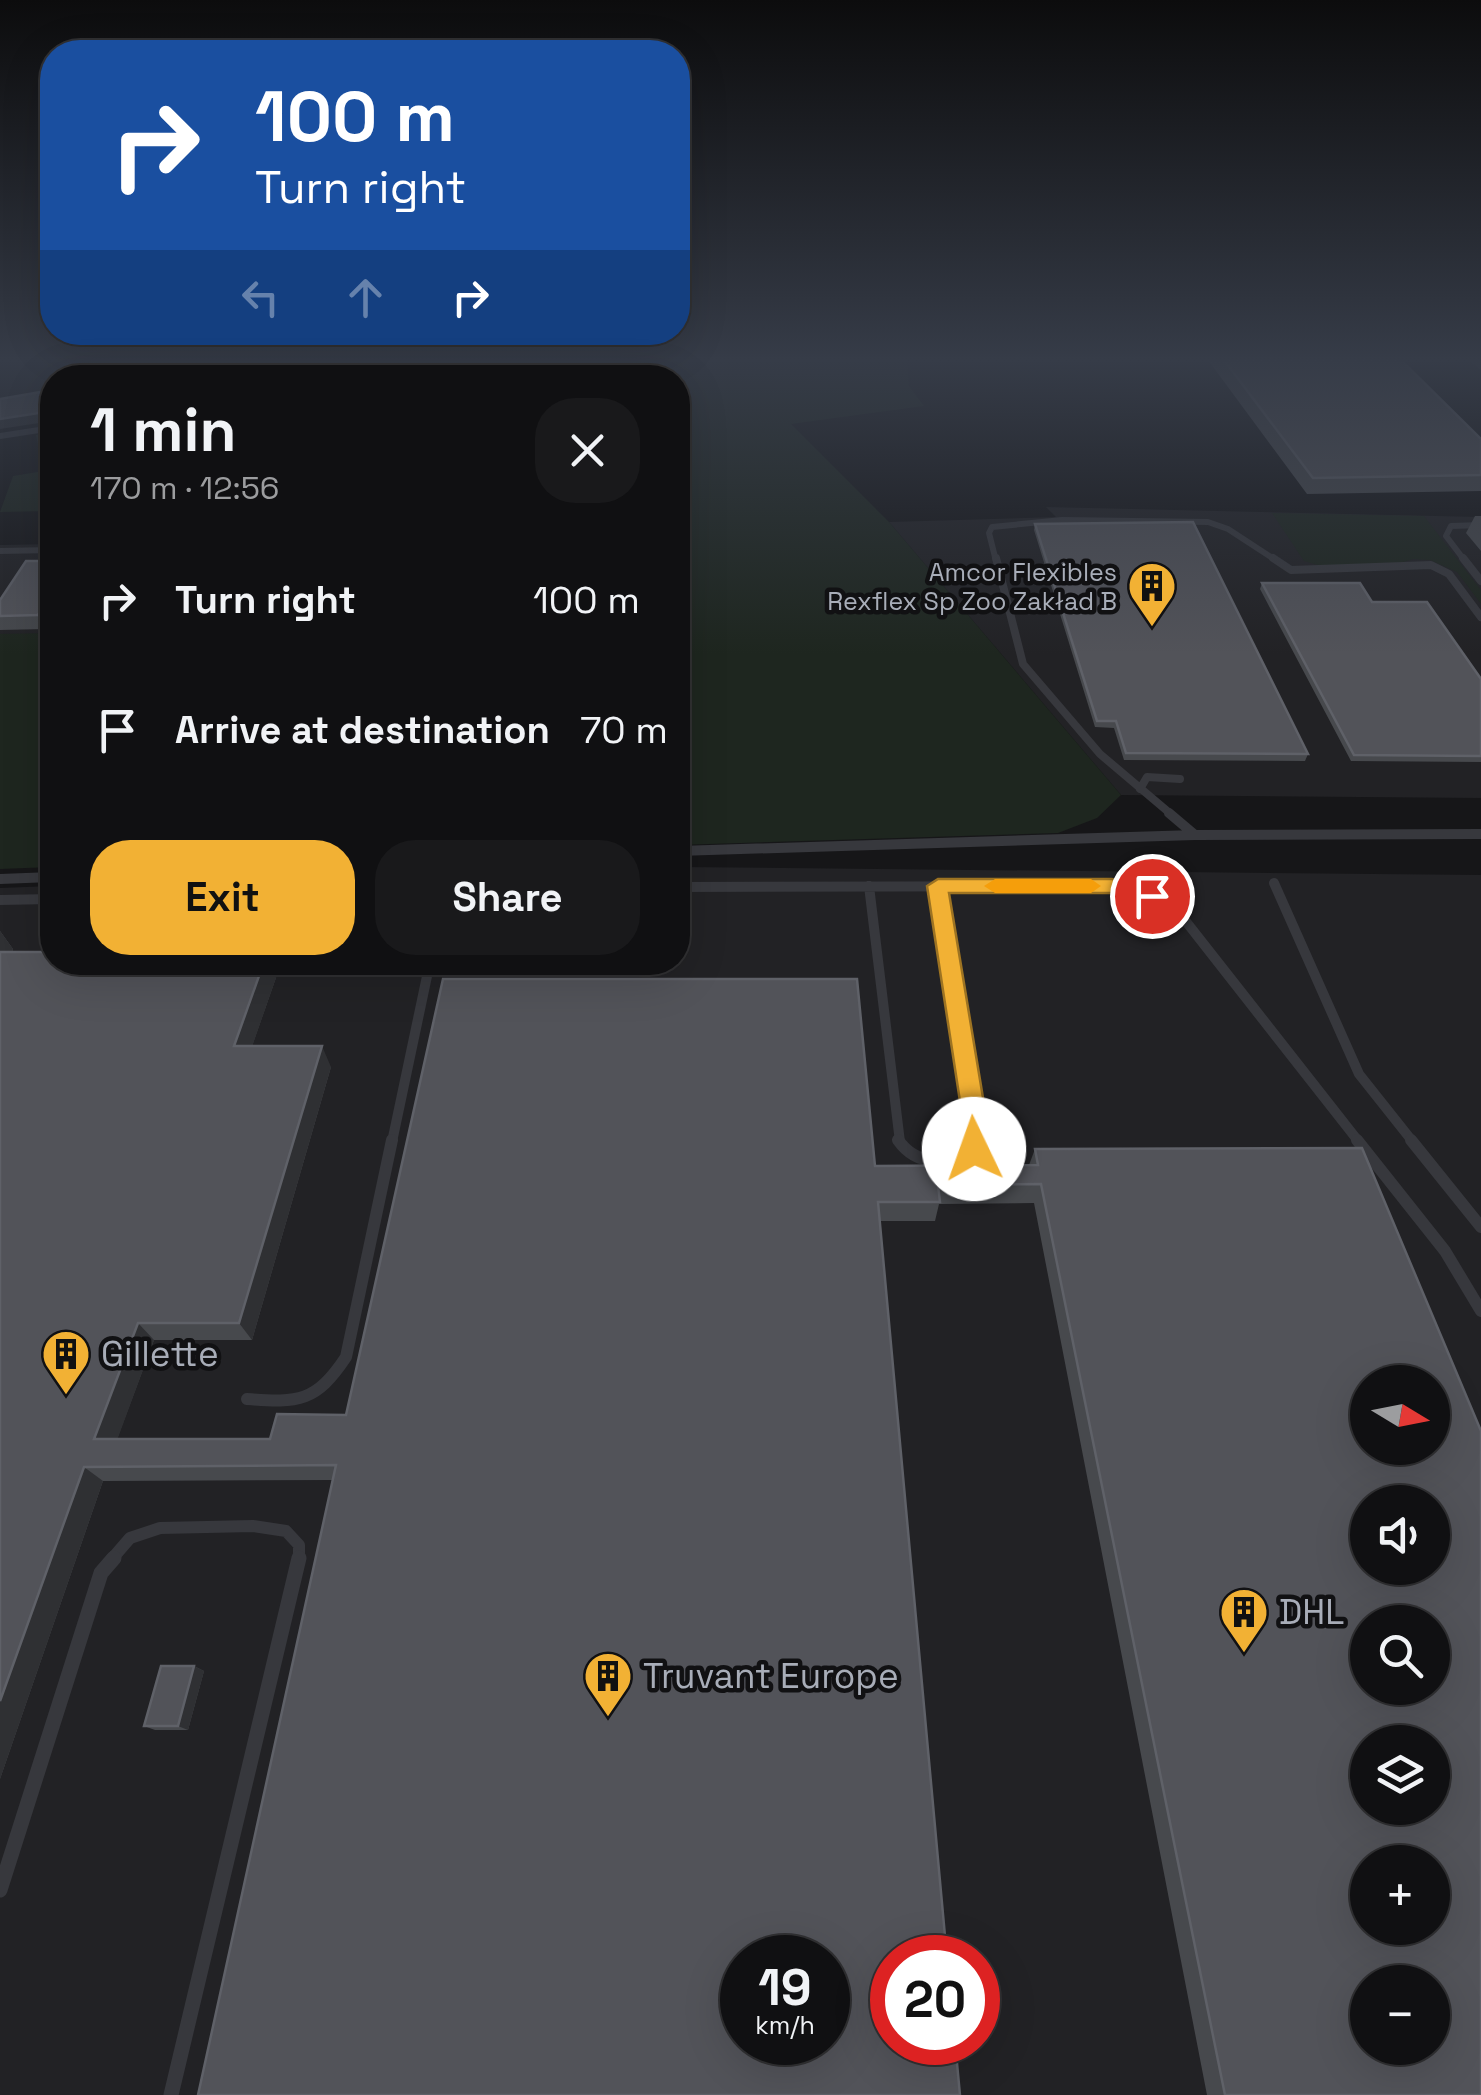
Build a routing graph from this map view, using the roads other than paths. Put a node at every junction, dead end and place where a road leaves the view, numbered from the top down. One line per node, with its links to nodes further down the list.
1 (1481, 526): 4 (lane)
2 (40, 550): 3 (lane)
3 (0, 551)
4 (1481, 581)
5 (1481, 617): 7 (lane)
6 (1180, 779): 7 (lane)
7 (1140, 789): 9 (lane)
8 (1481, 834): 9 (lane)
9 (1195, 835): 10 (lane)
10 (690, 851)
11 (40, 877): 12 (lane)
12 (0, 879)
13 (1274, 883): 20 (lane)
14 (868, 886): 15 (lane); 15 (lane); 16 (lane)
15 (938, 886): 21 (lane)
16 (690, 887)
17 (40, 899): 18 (lane)
18 (0, 900)
19 (427, 975): 22 (lane)
20 (1481, 1228)
21 (1481, 1311)
22 (246, 1399)
23 (0, 1890): 24 (lane)
24 (171, 2095)

